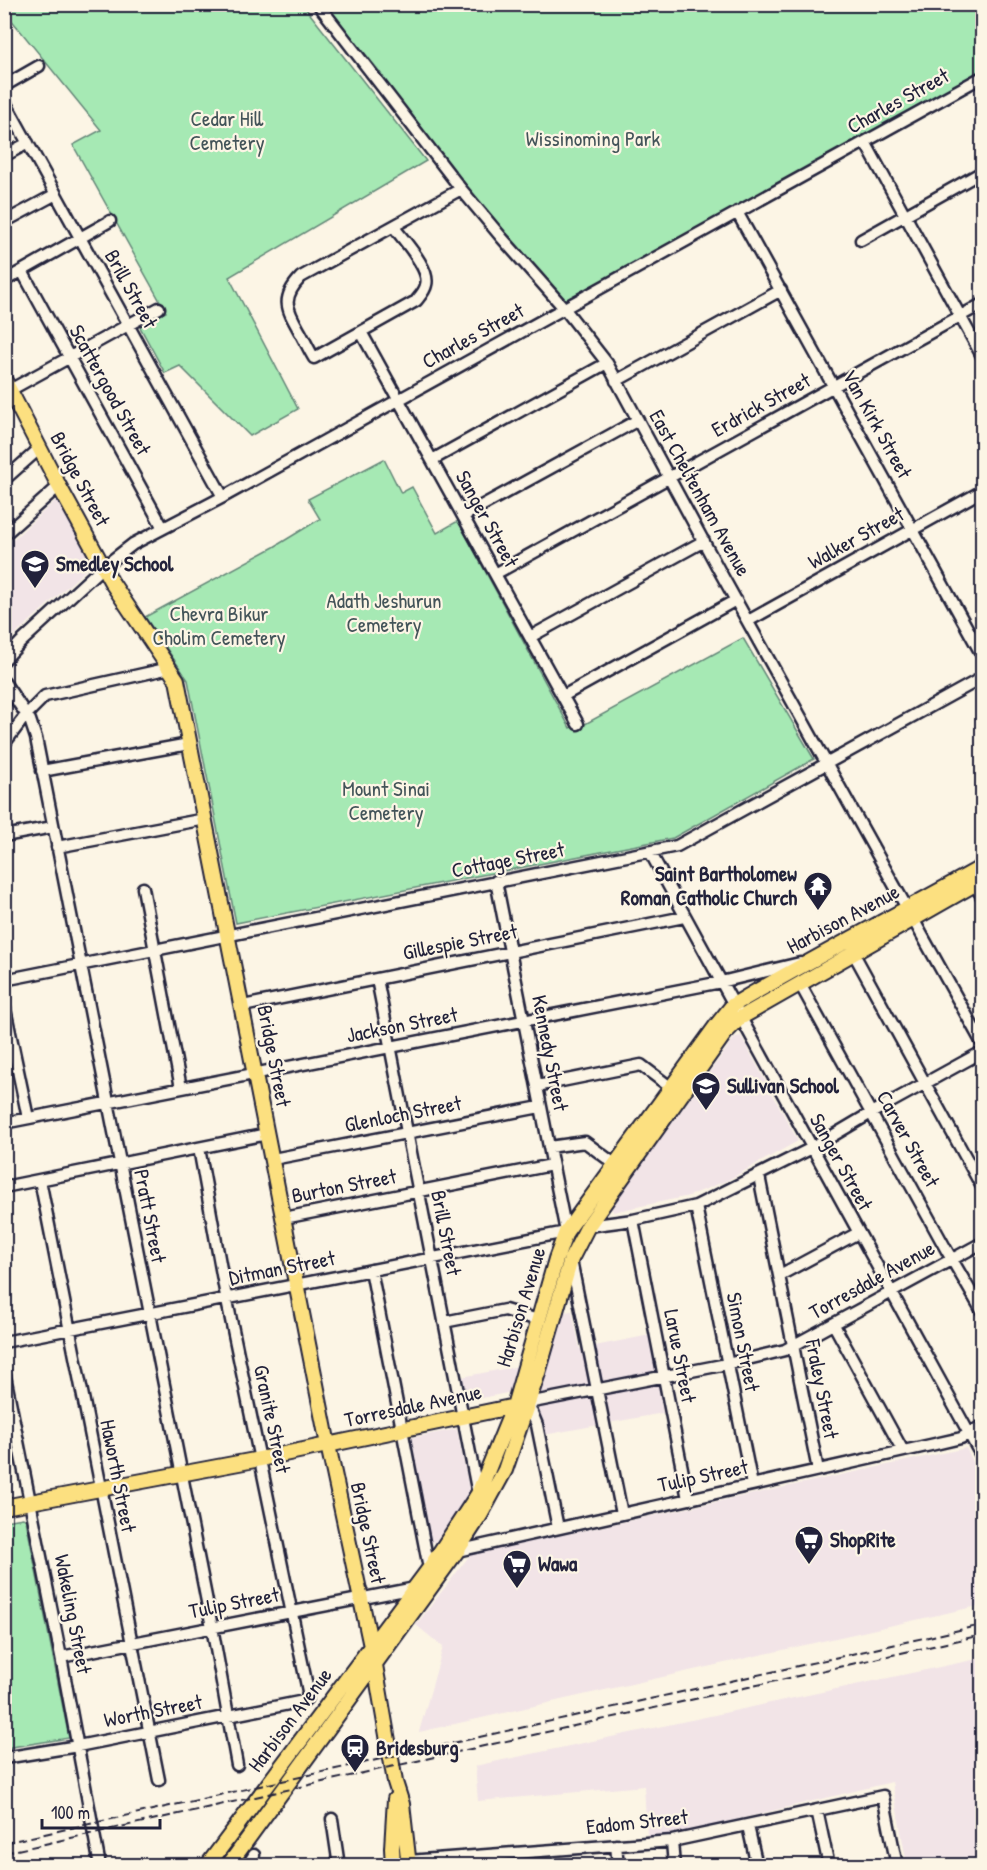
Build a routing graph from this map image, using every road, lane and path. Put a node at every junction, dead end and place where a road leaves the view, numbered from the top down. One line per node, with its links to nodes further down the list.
1 (318, 4): 12 (street, East Cheltenham Avenue)
2 (979, 4): 3 (street)
3 (982, 10)
4 (39, 66): 6 (street)
5 (982, 77): 8 (street, Charles Street)
6 (4, 86)
7 (4, 100): 9 (street, Brill Street)
8 (865, 142): 14 (street, Charles Street); 15 (street)
9 (28, 143): 10 (street); 13 (street, Brill Street)
10 (4, 156)
11 (982, 172): 15 (street)
12 (461, 189): 18 (street); 26 (street, East Cheltenham Avenue)
13 (56, 194): 17 (street); 19 (street, Brill Street)
14 (737, 212): 23 (street, Van Kirk Street); 26 (street, Charles Street)
15 (905, 215): 20 (street); 27 (street)
16 (110, 221): 19 (street)
17 (4, 222)
18 (393, 227): 29 (street); 29 (street)
19 (81, 239): 21 (street); 28 (street, Brill Street)
20 (861, 240)
21 (22, 271): 22 (street); 31 (street, Scattergood Street)
22 (4, 281)
23 (780, 290): 33 (street); 34 (street, Van Kirk Street)
24 (982, 304): 27 (street, Erdrick Street)
25 (159, 308): 28 (street)
26 (564, 308): 32 (street, East Cheltenham Avenue); 36 (street, Charles Street)
27 (961, 316): 30 (street); 34 (street, Erdrick Street)
28 (129, 326): 31 (street); 44 (street, Brill Street)
29 (361, 332): 36 (street, Sanger Street)
30 (982, 356)
31 (70, 358): 35 (street); 46 (street, Scattergood Street)
32 (607, 363): 33 (street, East Cheltenham Avenue); 39 (street)
33 (616, 381): 37 (street, East Cheltenham Avenue)
34 (834, 387): 40 (street, Erdrick Street); 47 (street, Van Kirk Street)
35 (8, 390): 38 (main road, Bridge Street)
36 (399, 400): 39 (street, Sanger Street); 44 (street, Charles Street)
37 (638, 420): 40 (street, East Cheltenham Avenue); 45 (street)
38 (40, 448): 41 (street); 42 (main road, Bridge Street)
39 (432, 460): 45 (street, Sanger Street)
40 (670, 478): 49 (street, East Cheltenham Avenue); 51 (street, Erdrick Street)
41 (4, 480)
42 (59, 486): 48 (street); 50 (main road, Bridge Street)
43 (982, 491): 47 (street, Walker Street)
44 (223, 498): 46 (street, Charles Street)
45 (463, 516): 51 (street, Sanger Street)
46 (163, 528): 50 (street, Charles Street)
47 (913, 529): 53 (street, Walker Street); 55 (street, Van Kirk Street)
48 (4, 535)
49 (704, 541): 52 (street, East Cheltenham Avenue); 54 (street)
50 (103, 567): 56 (street, Charles Street); 57 (main road, Bridge Street)
51 (495, 574): 54 (street, Sanger Street)
52 (736, 600): 53 (street, East Cheltenham Avenue); 60 (street)
53 (748, 621): 65 (street, East Cheltenham Avenue)
54 (531, 637): 60 (street, Sanger Street)
55 (982, 655)
56 (4, 660)
57 (170, 668): 61 (street); 64 (main road, Bridge Street)
58 (982, 678): 65 (street, Cottage Street)
59 (4, 682): 61 (street, Pratt Street)
60 (563, 696): 62 (street, Sanger Street)
61 (26, 715): 63 (street); 66 (street, Pratt Street)
62 (578, 724)
63 (4, 744)
64 (189, 744): 66 (street); 67 (main road, Bridge Street)
65 (828, 762): 71 (street, Cottage Street); 77 (street, East Cheltenham Avenue)
66 (42, 771): 68 (street, Pratt Street)
67 (205, 819): 70 (street); 79 (main road, Bridge Street)
68 (53, 827): 69 (street); 70 (street, Pratt Street)
69 (4, 836)
70 (57, 846): 84 (street, Pratt Street)
71 (650, 852): 73 (street, Cottage Street); 78 (street, Sanger Street)
72 (982, 867): 77 (main road, Harbison Avenue)
73 (496, 881): 79 (street, Cottage Street); 81 (street, Kennedy Street)
74 (979, 882): 76 (street); 77 (main road, Harbison Avenue)
75 (143, 888): 80 (street)
76 (982, 897)
77 (912, 913): 82 (main road, Harbison Avenue); 83 (main road, Harbison Avenue); 94 (street, East Cheltenham Avenue)
78 (684, 917): 81 (street, Gillespie Street); 87 (street, Sanger Street)
79 (228, 935): 80 (street, Cottage Street); 91 (main road, Bridge Street)
80 (154, 950): 84 (street, Cottage Street); 101 (street)
81 (510, 952): 85 (street, Gillespie Street); 93 (street, Kennedy Street)
82 (854, 954): 88 (main road, Harbison Avenue); 98 (street)
83 (806, 962): 87 (street, Jackson Street); 90 (main road, Harbison Avenue)
84 (81, 964): 86 (street, Cottage Street); 102 (street, Pratt Street)
85 (377, 979): 91 (street, Gillespie Street); 95 (street, Brill Street)
86 (4, 980)
87 (721, 982): 90 (street, Sanger Street); 93 (street, Jackson Street)
88 (800, 984): 92 (main road, Harbison Avenue); 104 (street, Carver Street)
89 (4, 1004): 105 (street)
90 (733, 1005): 92 (street, Sanger Street); 100 (main road, Harbison Avenue)
91 (243, 1006): 97 (main road, Bridge Street)
92 (740, 1018): 111 (street, Sanger Street); 124 (main road, Harbison Avenue)
93 (524, 1021): 95 (street, Jackson Street); 99 (street, Kennedy Street)
94 (982, 1043)
95 (390, 1047): 97 (street, Jackson Street); 107 (street, Brill Street)
96 (982, 1052): 98 (street)
97 (255, 1074): 101 (street, Jackson Street); 108 (main road, Bridge Street)
98 (925, 1083): 104 (street); 119 (street)
99 (537, 1086): 100 (street); 103 (street, Kennedy Street)
100 (670, 1087): 115 (main road, Harbison Avenue)
101 (181, 1088): 102 (street, Jackson Street)
102 (108, 1103): 105 (street, Jackson Street); 113 (street, Pratt Street)
103 (540, 1107): 107 (street, Glenloch Street); 109 (street, Kennedy Street)
104 (871, 1113): 111 (street); 131 (street, Carver Street)
105 (28, 1118): 106 (street, Jackson Street)
106 (4, 1123)
107 (407, 1133): 112 (street, Glenloch Street); 120 (street, Brill Street)
108 (267, 1134): 110 (street); 112 (main road, Bridge Street)
109 (549, 1147): 114 (street, Kennedy Street); 115 (street)
110 (199, 1148): 113 (street); 136 (street, Granite Street)
111 (812, 1148): 116 (street); 126 (street, Sanger Street)
112 (273, 1159): 122 (main road, Bridge Street)
113 (120, 1164): 117 (street); 138 (street, Pratt Street)
114 (552, 1165): 120 (street, Burton Street); 125 (street, Kennedy Street)
115 (616, 1165): 125 (main road, Harbison Avenue)
116 (759, 1176): 121 (street); 133 (street, Fraley Street)
117 (40, 1180): 118 (street); 142 (street, Haworth Street)
118 (4, 1187)
119 (982, 1187)
120 (418, 1191): 122 (street, Burton Street); 129 (street, Brill Street)
121 (696, 1206): 123 (street); 145 (street, Simon Street)
122 (284, 1218): 134 (main road, Bridge Street)
123 (633, 1220): 124 (street); 147 (street, Larue Street)
124 (588, 1226): 125 (main road); 130 (main road, Harbison Avenue)
125 (566, 1232): 128 (main road, Harbison Avenue); 129 (street, Ditman Street)
126 (858, 1233): 133 (street); 135 (street, Sanger Street)
127 (982, 1243): 131 (street, Torresdale Avenue)
128 (558, 1254): 130 (main road); 139 (main road, Harbison Avenue)
129 (431, 1258): 132 (street, Ditman Street); 140 (street, Brill Street)
130 (571, 1259): 148 (street); 149 (main road, Harbison Avenue)
131 (953, 1259): 135 (street, Torresdale Avenue); 137 (street, Carver Street)
132 (371, 1270): 134 (street, Ditman Street); 153 (street)
133 (780, 1275): 144 (street, Fraley Street)
134 (298, 1285): 136 (street, Ditman Street); 155 (main road, Bridge Street)
135 (893, 1292): 141 (street, Torresdale Avenue); 154 (street, Sanger Street)
136 (227, 1299): 138 (street, Ditman Street); 158 (street, Granite Street)
137 (982, 1311)
138 (150, 1314): 142 (street, Ditman Street); 160 (street, Pratt Street)
139 (538, 1320): 140 (street); 150 (main road, Harbison Avenue)
140 (444, 1322): 151 (street, Brill Street)
141 (834, 1325): 144 (street, Torresdale Avenue); 156 (street)
142 (70, 1330): 143 (street, Ditman Street); 162 (street, Haworth Street)
143 (4, 1342)
144 (794, 1347): 145 (street, Torresdale Avenue); 159 (street, Fraley Street)
145 (728, 1364): 147 (street, Torresdale Avenue); 161 (street, Simon Street)
146 (4, 1371): 165 (street, Wakeling Street)
147 (664, 1377): 148 (street, Torresdale Avenue); 164 (street, Larue Street)
148 (598, 1389): 149 (street, Torresdale Avenue); 167 (street)
149 (528, 1403): 150 (main road, Torresdale Avenue); 168 (street); 169 (main road, Harbison Avenue)
150 (514, 1406): 151 (main road, Torresdale Avenue); 163 (main road, Harbison Avenue)
151 (463, 1417): 153 (main road, Torresdale Avenue); 163 (street, Brill Street)
152 (982, 1426): 154 (street, Tulip Street)
153 (401, 1430): 155 (main road, Torresdale Avenue); 170 (street)
154 (970, 1433): 156 (street, Tulip Street); 157 (street, Sanger Street)
155 (328, 1445): 158 (main road, Torresdale Avenue); 173 (main road, Bridge Street)
156 (903, 1452): 159 (street, Tulip Street)
157 (982, 1457)
158 (260, 1459): 160 (main road, Torresdale Avenue); 174 (street, Granite Street)
159 (818, 1470): 161 (street, Tulip Street)
160 (181, 1473): 162 (main road, Torresdale Avenue); 175 (street, Pratt Street)
161 (752, 1485): 164 (street, Tulip Street)
162 (100, 1489): 165 (main road, Torresdale Avenue); 176 (street, Haworth Street)
163 (478, 1494): 169 (main road, Harbison Avenue)
164 (688, 1499): 167 (street, Tulip Street)
165 (31, 1502): 166 (main road, Torresdale Avenue); 178 (street, Wakeling Street)
166 (4, 1507)
167 (622, 1514): 168 (street, Tulip Street)
168 (558, 1528): 169 (street, Tulip Street)
169 (452, 1548): 170 (main road, Harbison Avenue); 171 (main road, Harbison Avenue)
170 (429, 1569): 171 (street); 172 (main road, Harbison Avenue)
171 (432, 1584): 179 (main road, Harbison Avenue)
172 (415, 1588): 173 (street, Tulip Street); 177 (main road, Harbison Avenue)
173 (360, 1599): 174 (street, Tulip Street); 177 (main road, Bridge Street)
174 (292, 1612): 175 (street, Tulip Street); 180 (street, Granite Street)
175 (212, 1628): 176 (street, Tulip Street); 181 (street, Pratt Street)
176 (131, 1643): 178 (street, Tulip Street); 182 (street, Haworth Street)
177 (371, 1648): 179 (main road, Bridge Street); 198 (main road, Harbison Avenue)
178 (61, 1657): 183 (street, Wakeling Street)
179 (375, 1665): 187 (main road, Bridge Street); 199 (main road, Harbison Avenue)
180 (306, 1698): 181 (street, Worth Street)
181 (229, 1716): 182 (street, Worth Street); 185 (street, Pratt Street)
182 (149, 1732): 183 (street, Worth Street); 186 (street, Haworth Street)
183 (78, 1746): 184 (street, Worth Street); 197 (street, Wakeling Street)
184 (4, 1758)
185 (237, 1766)
186 (159, 1780)
187 (395, 1782): 195 (main road, Bridge Street); 196 (main road, Bridge Street)
188 (816, 1810): 190 (street, Eadom Street); 206 (street); 207 (street, Eadom Street)
189 (332, 1819): 201 (street)
190 (748, 1826): 191 (street, Eadom Street); 205 (street)
191 (672, 1841): 192 (street, Eadom Street); 204 (street)
192 (616, 1845): 194 (street, Eadom Street); 203 (street)
193 (255, 1860): 200 (street)
194 (465, 1861): 195 (street, Eadom Street)
195 (409, 1863): 196 (street, Eadom Street)
196 (393, 1864): 202 (street, Eadom Street)
197 (100, 1866)
198 (207, 1866)
199 (228, 1866)
200 (247, 1866)
201 (339, 1866)
202 (378, 1866)
203 (618, 1866)
204 (674, 1866)
205 (757, 1866)
206 (829, 1866)
207 (897, 1866)

